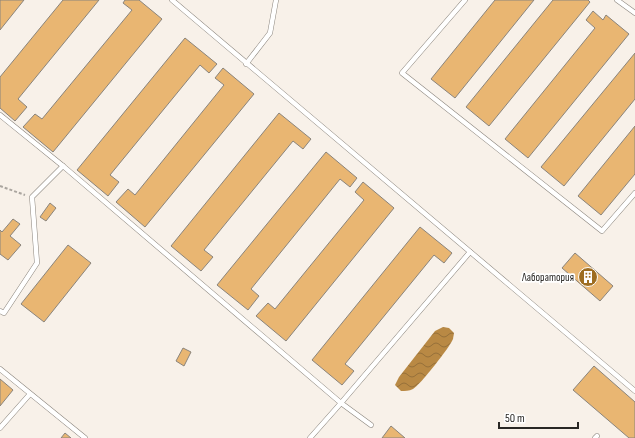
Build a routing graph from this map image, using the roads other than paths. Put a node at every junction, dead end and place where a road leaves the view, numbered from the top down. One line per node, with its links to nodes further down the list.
1 (172, 0): 6 (lane)
2 (276, 0): 6 (lane)
3 (465, 0): 9 (lane)
4 (617, 0): 5 (lane)
5 (635, 13)
6 (246, 64): 10 (lane)
7 (0, 115): 8 (lane)
8 (63, 166): 11 (lane); 15 (lane)
9 (635, 193)
10 (470, 252): 13 (lane); 15 (lane)
11 (0, 311)
12 (0, 369): 14 (lane)
13 (635, 391)
14 (30, 394): 17 (lane); 18 (lane)
15 (342, 403): 16 (lane); 19 (lane)
16 (371, 425)
17 (0, 428)
18 (84, 438)
19 (310, 438)

